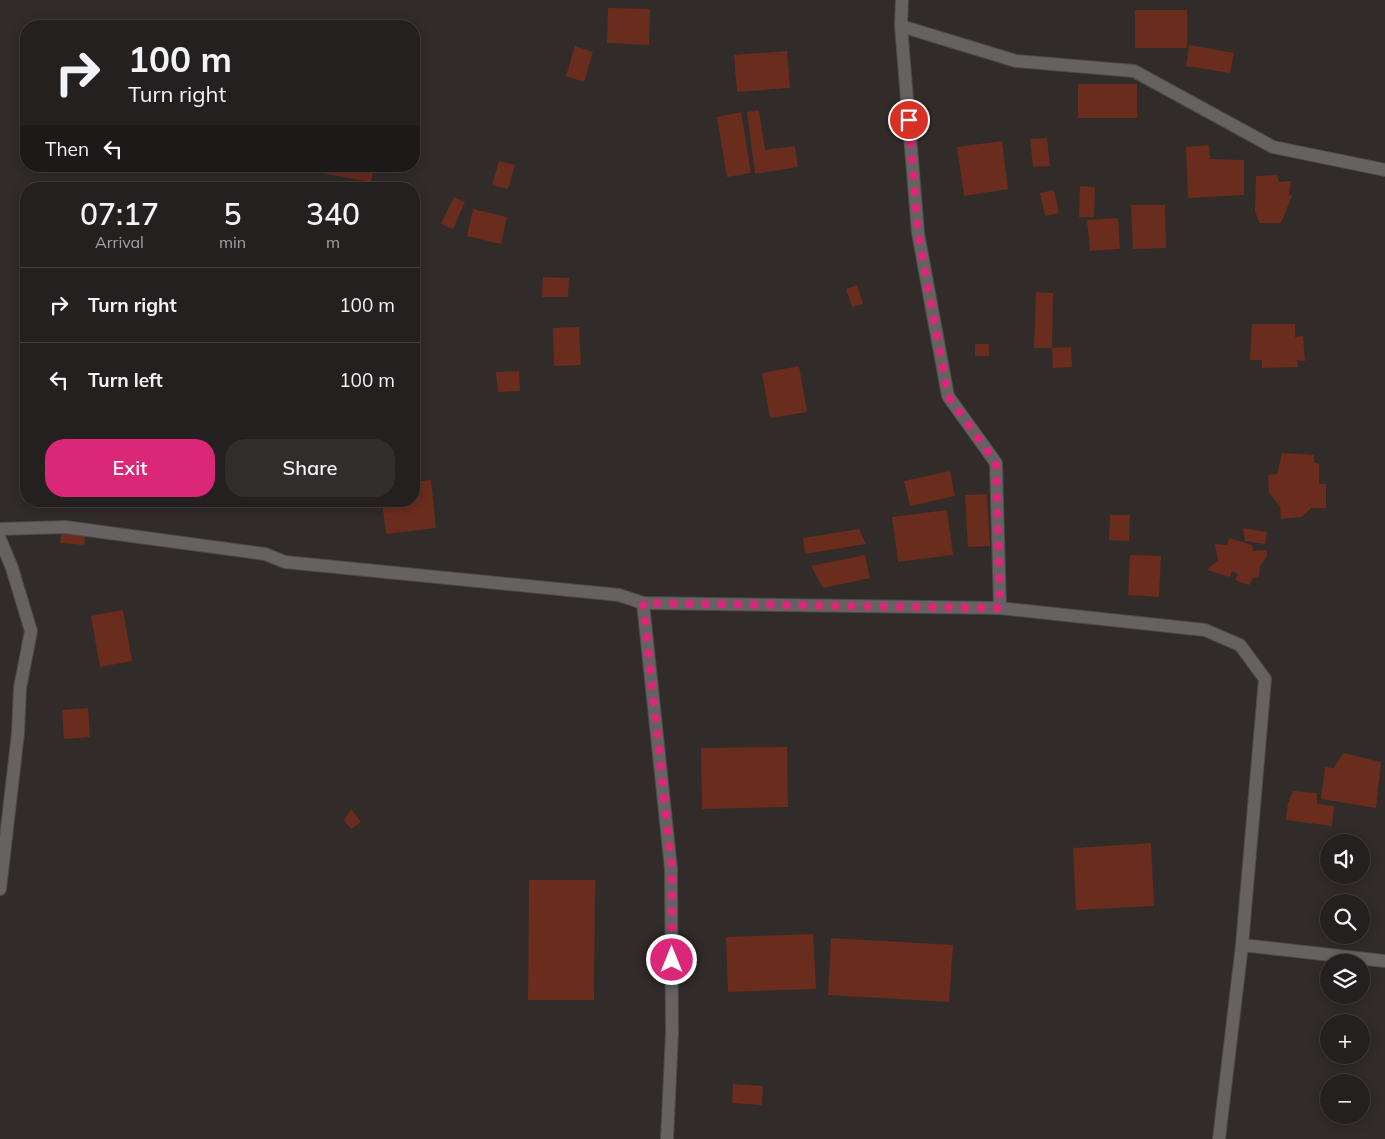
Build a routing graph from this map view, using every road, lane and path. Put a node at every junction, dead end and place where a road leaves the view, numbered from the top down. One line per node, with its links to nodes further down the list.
1 (902, 0): 2 (street)
2 (901, 26): 3 (street); 7 (street)
3 (1385, 170)
4 (0, 529): 6 (street)
5 (0, 539): 8 (street)
6 (643, 603): 7 (street); 11 (street)
7 (1000, 608): 9 (street)
8 (0, 889)
9 (1242, 945): 10 (street); 12 (street)
10 (1385, 961)
11 (667, 1139)
12 (1219, 1139)

